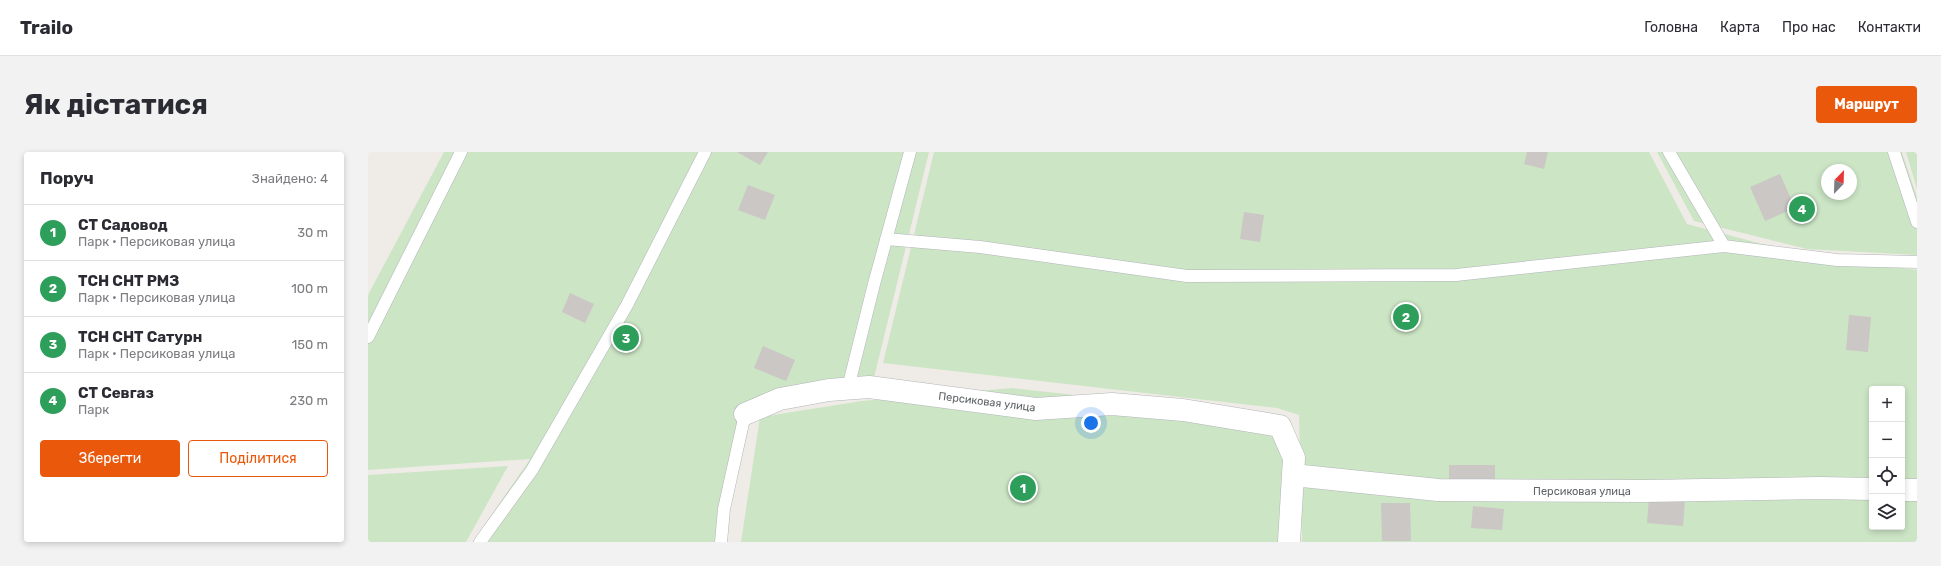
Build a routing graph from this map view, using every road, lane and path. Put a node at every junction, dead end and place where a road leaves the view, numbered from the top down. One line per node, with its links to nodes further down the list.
1 (461, 152): 10 (lane)
2 (705, 152): 17 (lane)
3 (910, 152): 7 (lane)
4 (1669, 152): 8 (lane)
5 (1894, 152): 6 (lane)
6 (1917, 222)
7 (886, 239): 8 (lane); 11 (lane)
8 (1724, 246): 9 (lane)
9 (1917, 262)
10 (368, 337)
11 (848, 388): 12 (street, Персиковая улица); 13 (street, Персиковая улица)
12 (745, 414): 18 (lane)
13 (1292, 476): 14 (street, Персиковая улица); 19 (street)
14 (1869, 489)
15 (1905, 490): 16 (street)
16 (1917, 490)
17 (480, 542)
18 (721, 542)
19 (1289, 542)

